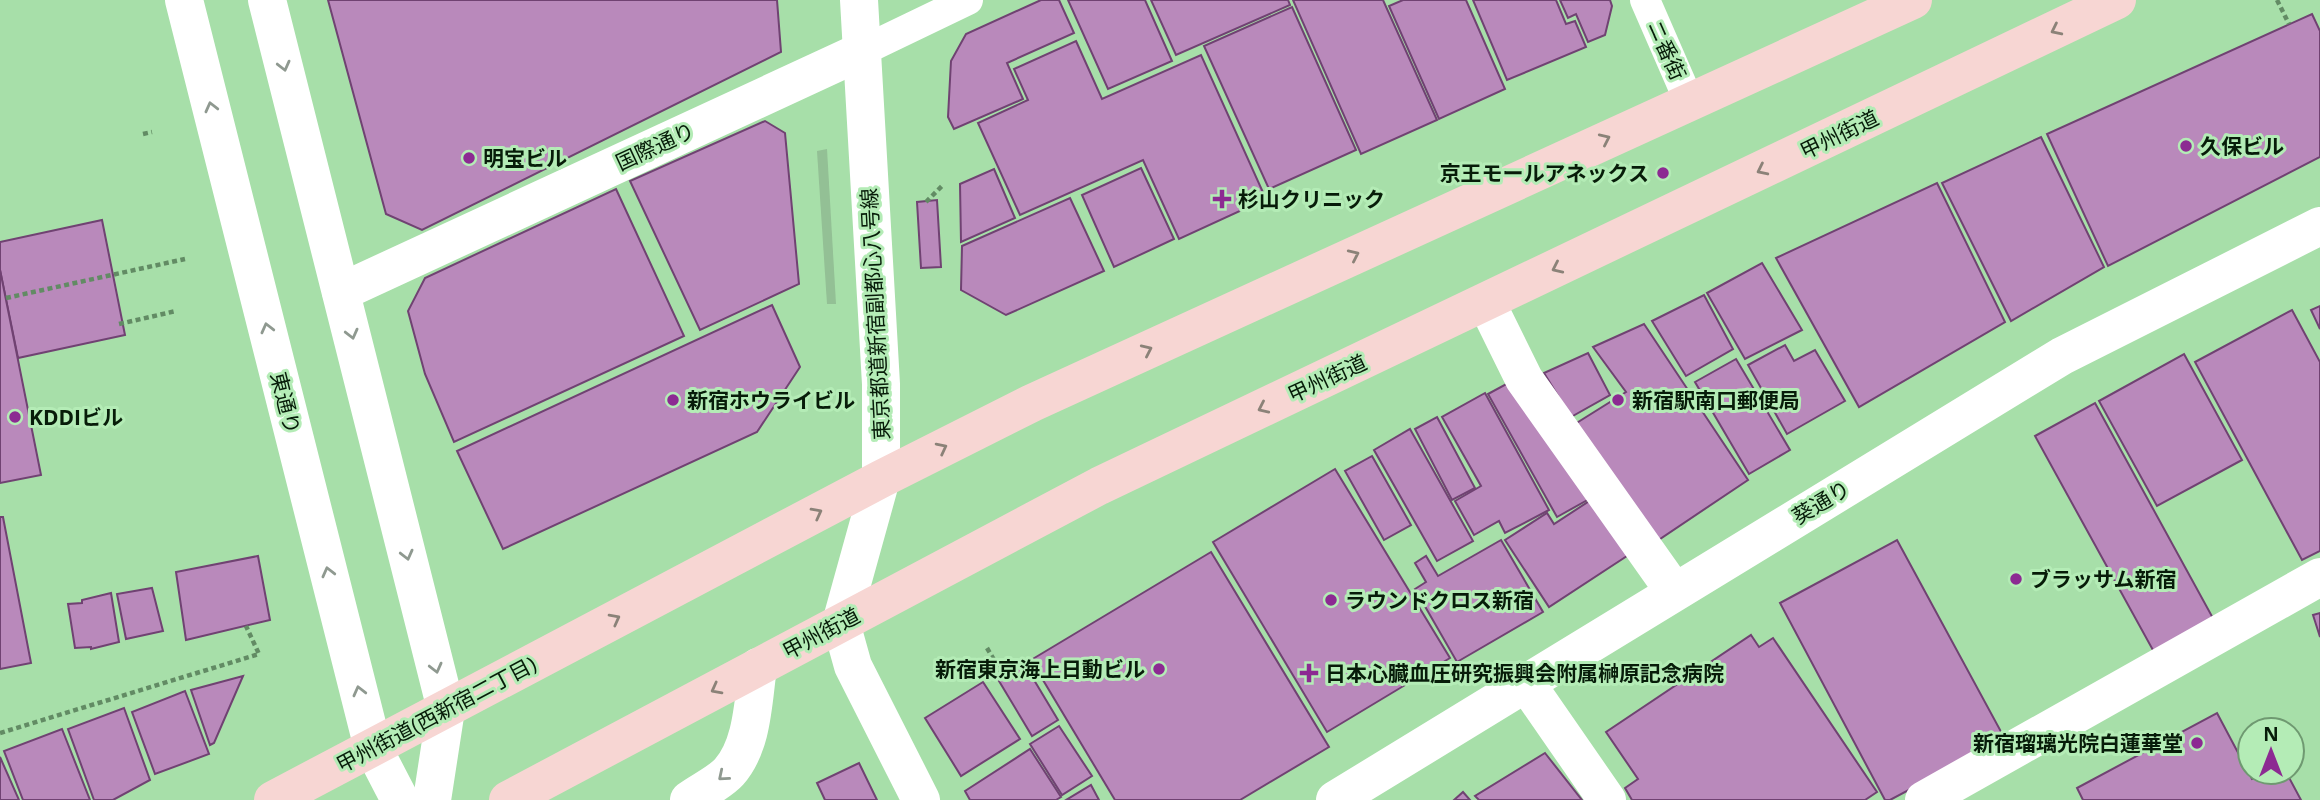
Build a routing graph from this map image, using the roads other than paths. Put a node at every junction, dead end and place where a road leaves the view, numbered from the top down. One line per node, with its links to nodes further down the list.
1 (184, 0): 20 (street, 東通り, one-way to 1)
2 (267, 0): 11 (street, one-way to 11)
3 (859, 0): 8 (street, 東京都道新宿副都心八号線)
4 (968, 0): 8 (street, 国際通り)
5 (1645, 0): 9 (street, ニ番街)
6 (1913, 0): 9 (highway)
7 (2117, 0): 12 (highway, 甲州街道, one-way to 12)
8 (862, 51): 11 (street, 国際通り); 13 (street, 東京都道新宿副都心八号線)
9 (1689, 101): 13 (highway, one-way to 9)
10 (2320, 226): 15 (street, 葵通り)
11 (341, 292): 19 (street, one-way to 19)
12 (1486, 302): 15 (street); 16 (highway, 甲州街道, one-way to 16)
13 (881, 479): 16 (street, 東京都道新宿副都心八号線); 19 (highway, 甲州街道(西新宿二丁目), one-way to 13)
14 (2320, 577): 29 (street)
15 (1674, 592): 18 (street, 葵通り)
16 (841, 622): 17 (highway, 甲州街道); 26 (street)
17 (758, 667): 24 (highway, 甲州街道, one-way to 24); 25 (street, one-way to 25)
18 (1526, 683): 27 (street, 葵通り); 28 (street)
19 (446, 709): 20 (highway, 甲州街道(西新宿二丁目)); 23 (street)
20 (373, 748): 21 (highway, 甲州街道(西新宿二丁目)); 22 (street, 東通り)
21 (273, 800)
22 (400, 800)
23 (432, 800)
24 (508, 800)
25 (689, 800)
26 (921, 800)
27 (1335, 800)
28 (1607, 800)
29 (1924, 800)

